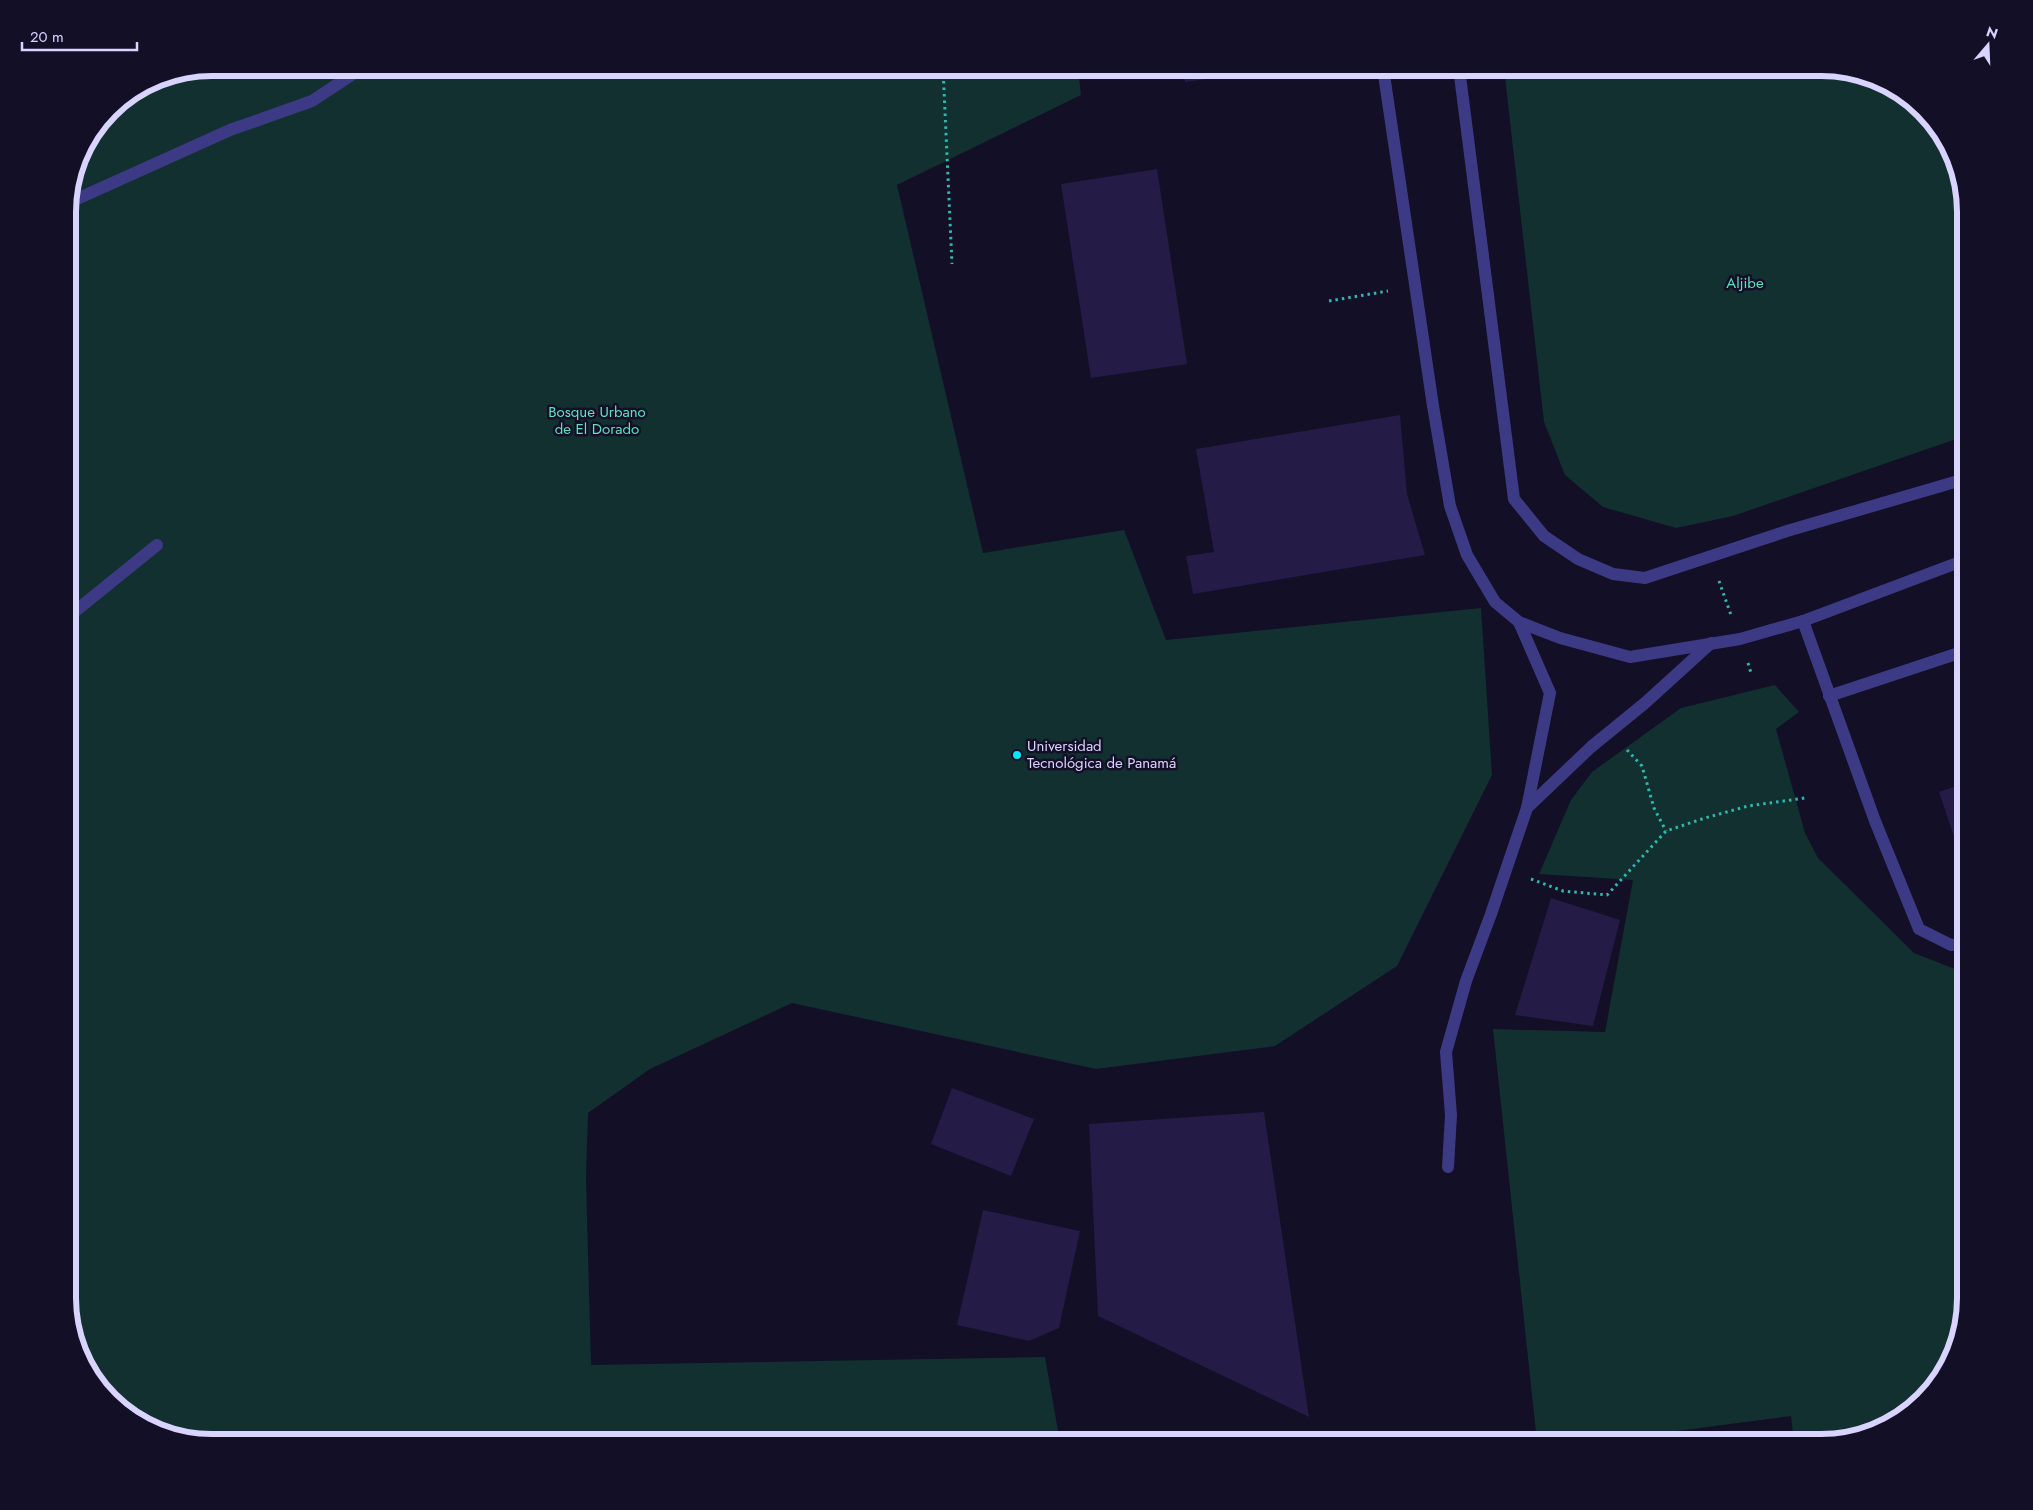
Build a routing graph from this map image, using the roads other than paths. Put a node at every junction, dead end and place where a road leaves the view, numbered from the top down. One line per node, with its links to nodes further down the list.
1 (1383, 76): 10 (street)
2 (1460, 76): 5 (street)
3 (348, 77): 4 (street)
4 (77, 199)
5 (1957, 482)
6 (157, 545): 8 (street)
7 (1957, 563): 9 (street)
8 (77, 610)
9 (1802, 621): 11 (street); 13 (street)
10 (1519, 622): 11 (street); 14 (street)
11 (1712, 643): 14 (street)
12 (1957, 654): 13 (street)
13 (1829, 696): 15 (street)
14 (1527, 808): 16 (street)
15 (1957, 945)
16 (1448, 1167)

